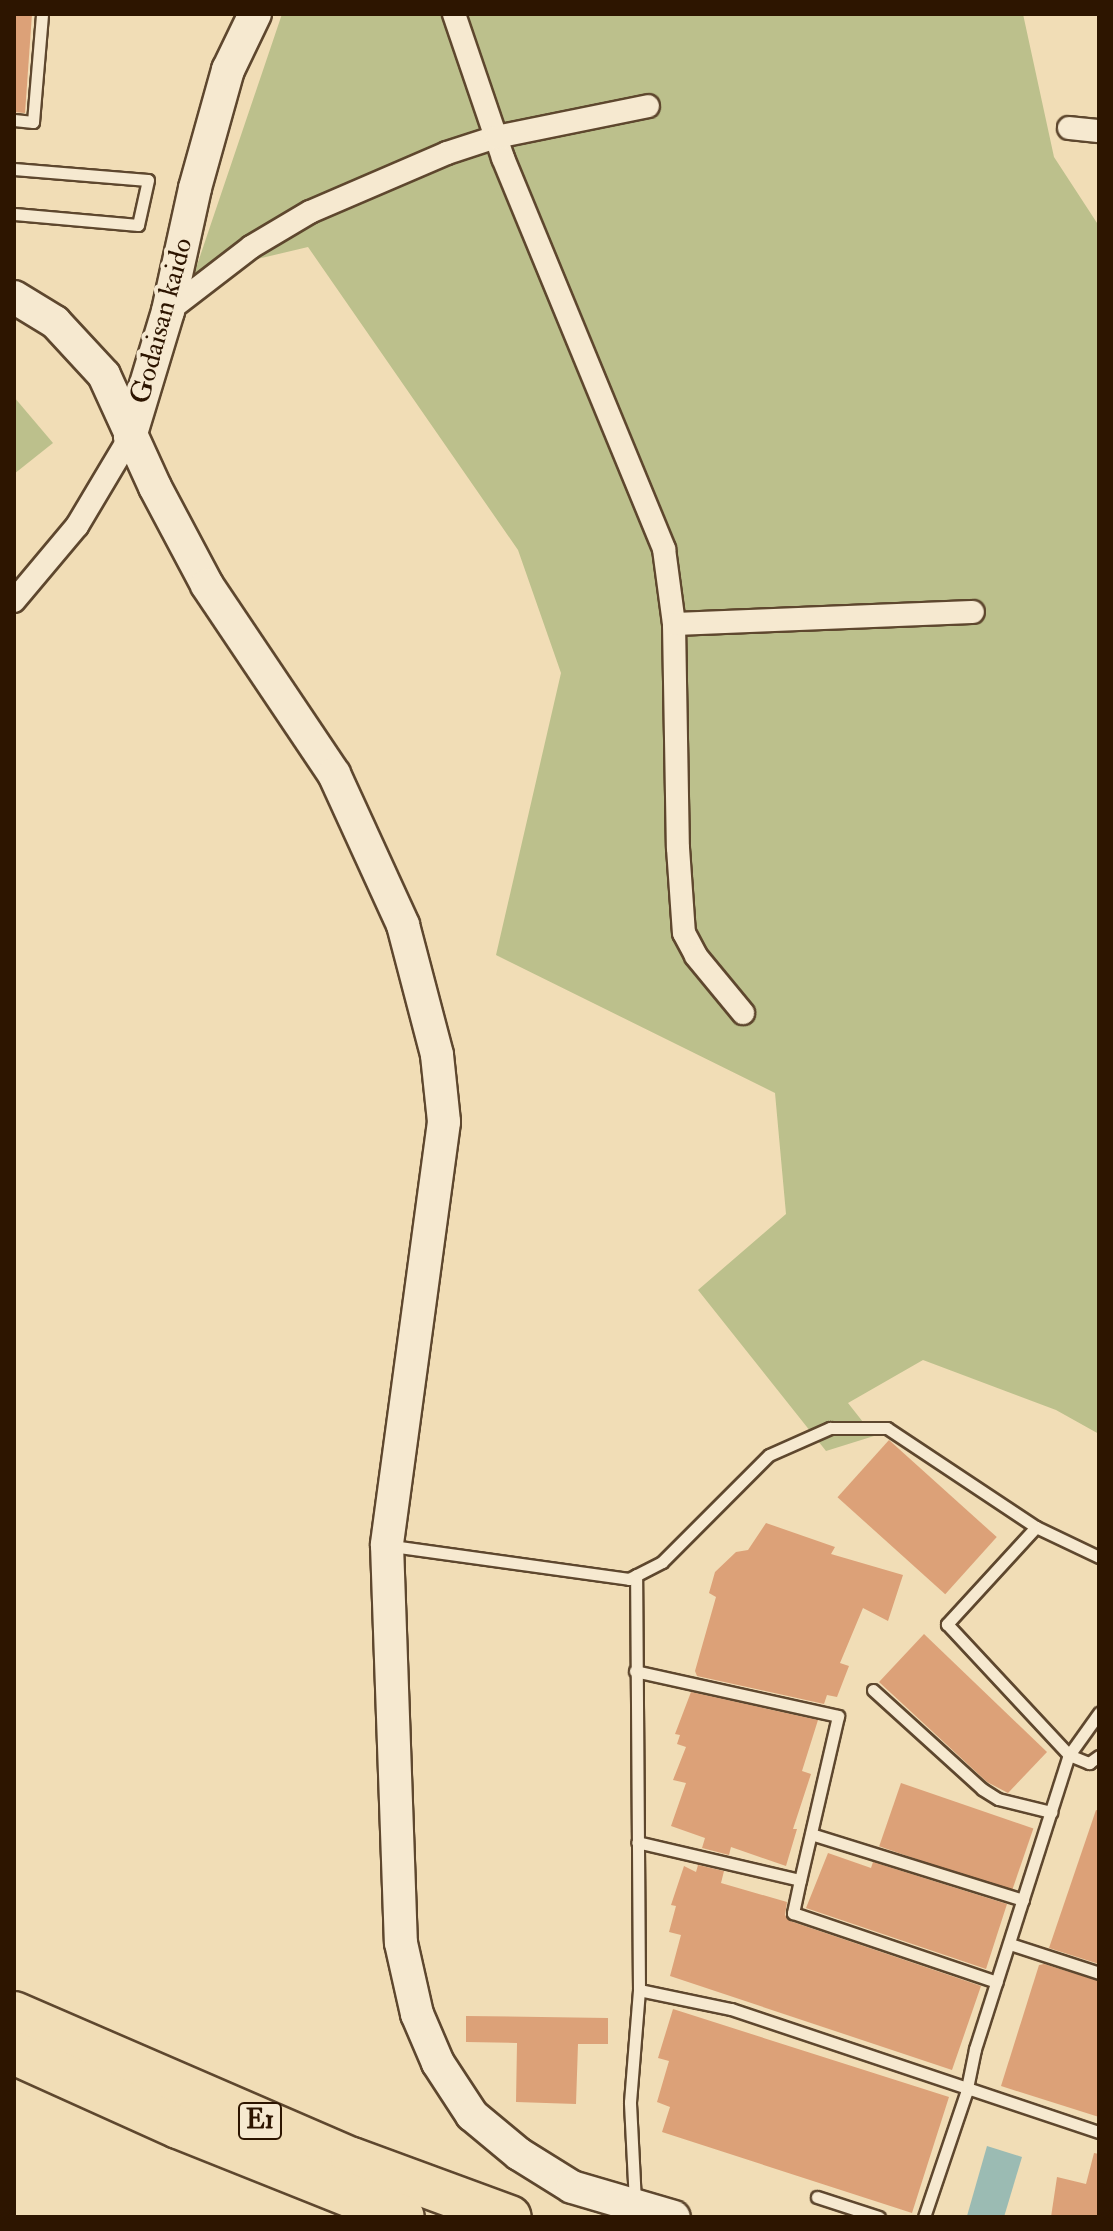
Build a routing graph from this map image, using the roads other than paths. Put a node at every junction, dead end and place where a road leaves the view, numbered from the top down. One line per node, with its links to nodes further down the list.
1 (42, 14): 5 (lane)
2 (255, 14): 12 (street, Godaisan kaido)
3 (454, 14): 8 (street)
4 (648, 106): 8 (street)
5 (14, 120)
6 (1069, 128): 7 (street)
7 (1099, 131)
8 (496, 137): 12 (street); 16 (street)
9 (14, 169): 10 (lane)
10 (14, 214)
11 (14, 297): 13 (street)
12 (168, 311): 13 (street, Godaisan kaido)
13 (130, 437): 14 (street, Godaisan kaido); 19 (street)
14 (14, 601)
15 (973, 612): 16 (street)
16 (674, 624): 17 (street)
17 (743, 1013)
18 (1036, 1527): 20 (lane); 21 (lane); 25 (lane)
19 (387, 1545): 21 (lane); 41 (street)
20 (1099, 1557)
21 (636, 1575): 22 (lane)
22 (635, 1671): 28 (lane); 29 (lane)
23 (873, 1690): 27 (lane)
24 (1099, 1713): 25 (lane)
25 (1069, 1755): 26 (lane); 27 (lane)
26 (1099, 1756)
27 (1051, 1812): 31 (lane)
28 (811, 1834): 30 (lane); 31 (lane)
29 (637, 1842): 30 (lane); 35 (lane)
30 (800, 1880): 34 (lane)
31 (1023, 1900): 32 (lane)
32 (1010, 1944): 33 (lane); 34 (lane)
33 (1099, 1973)
34 (997, 1982): 38 (lane)
35 (639, 1990): 38 (lane); 41 (lane)
36 (14, 2013): 43 (highway, E1)
37 (14, 2053): 42 (highway, E1)
38 (967, 2087): 39 (lane); 46 (lane)
39 (1099, 2132)
40 (817, 2197): 45 (lane)
41 (635, 2205): 44 (street)
42 (403, 2217)
43 (510, 2217)
44 (674, 2217)
45 (879, 2217)
46 (924, 2217)

